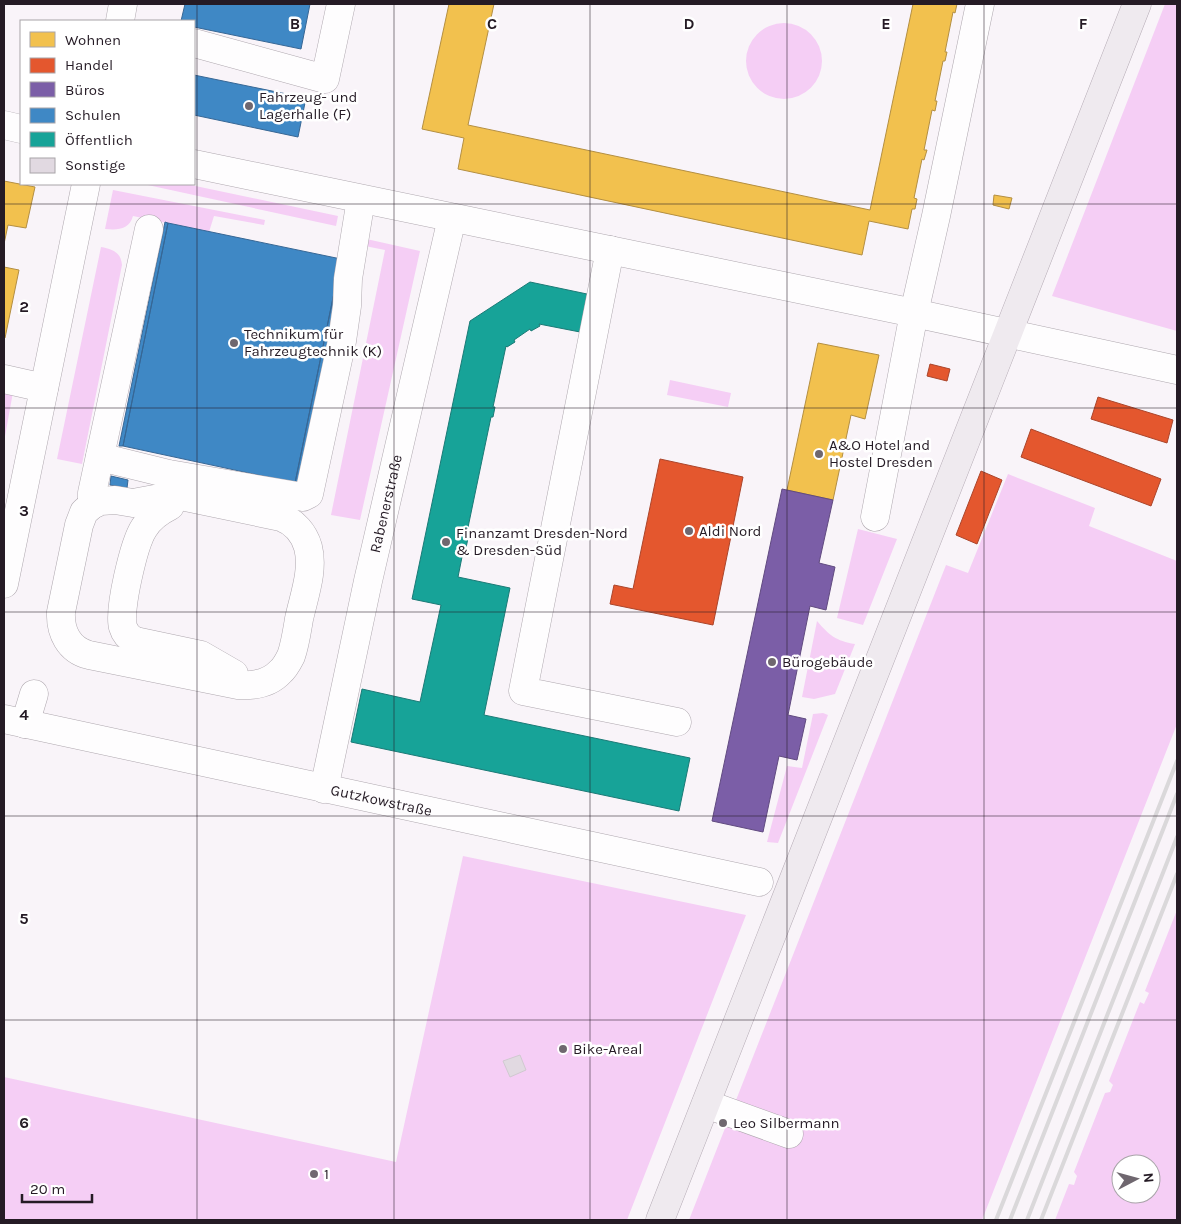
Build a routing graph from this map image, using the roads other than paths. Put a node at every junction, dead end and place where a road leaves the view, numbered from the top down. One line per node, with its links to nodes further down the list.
1 (123, 4): 5 (street)
2 (341, 4): 6 (street)
3 (980, 4): 15 (street)
4 (1136, 4): 16 (main road)
5 (120, 20)
6 (195, 43)
7 (4, 125): 8 (street)
8 (20, 129)
9 (195, 164): 11 (street)
10 (86, 185): 19 (street)
11 (361, 199): 12 (street); 21 (street)
12 (452, 218): 14 (street); 31 (street, Rabenerstraße)
13 (149, 229): 20 (street)
14 (610, 250): 15 (street); 30 (street)
15 (914, 313): 16 (street); 24 (street)
16 (1008, 334): 17 (street); 33 (main road)
17 (1177, 370)
18 (4, 379): 19 (street)
19 (44, 388): 26 (street)
20 (100, 457): 21 (street); 22 (street)
21 (309, 494): 25 (street)
22 (92, 505): 25 (street); 25 (street)
23 (170, 506): 25 (street); 27 (street); 27 (street)
24 (876, 517)
25 (296, 534): 27 (street)
26 (4, 584)
27 (234, 674)
28 (34, 694): 29 (street)
29 (14, 721): 31 (street, Gutzkowstraße)
30 (677, 722)
31 (324, 789): 32 (street, Gutzkowstraße)
32 (759, 882)
33 (706, 1104): 34 (street); 35 (main road)
34 (789, 1134)
35 (660, 1220)

